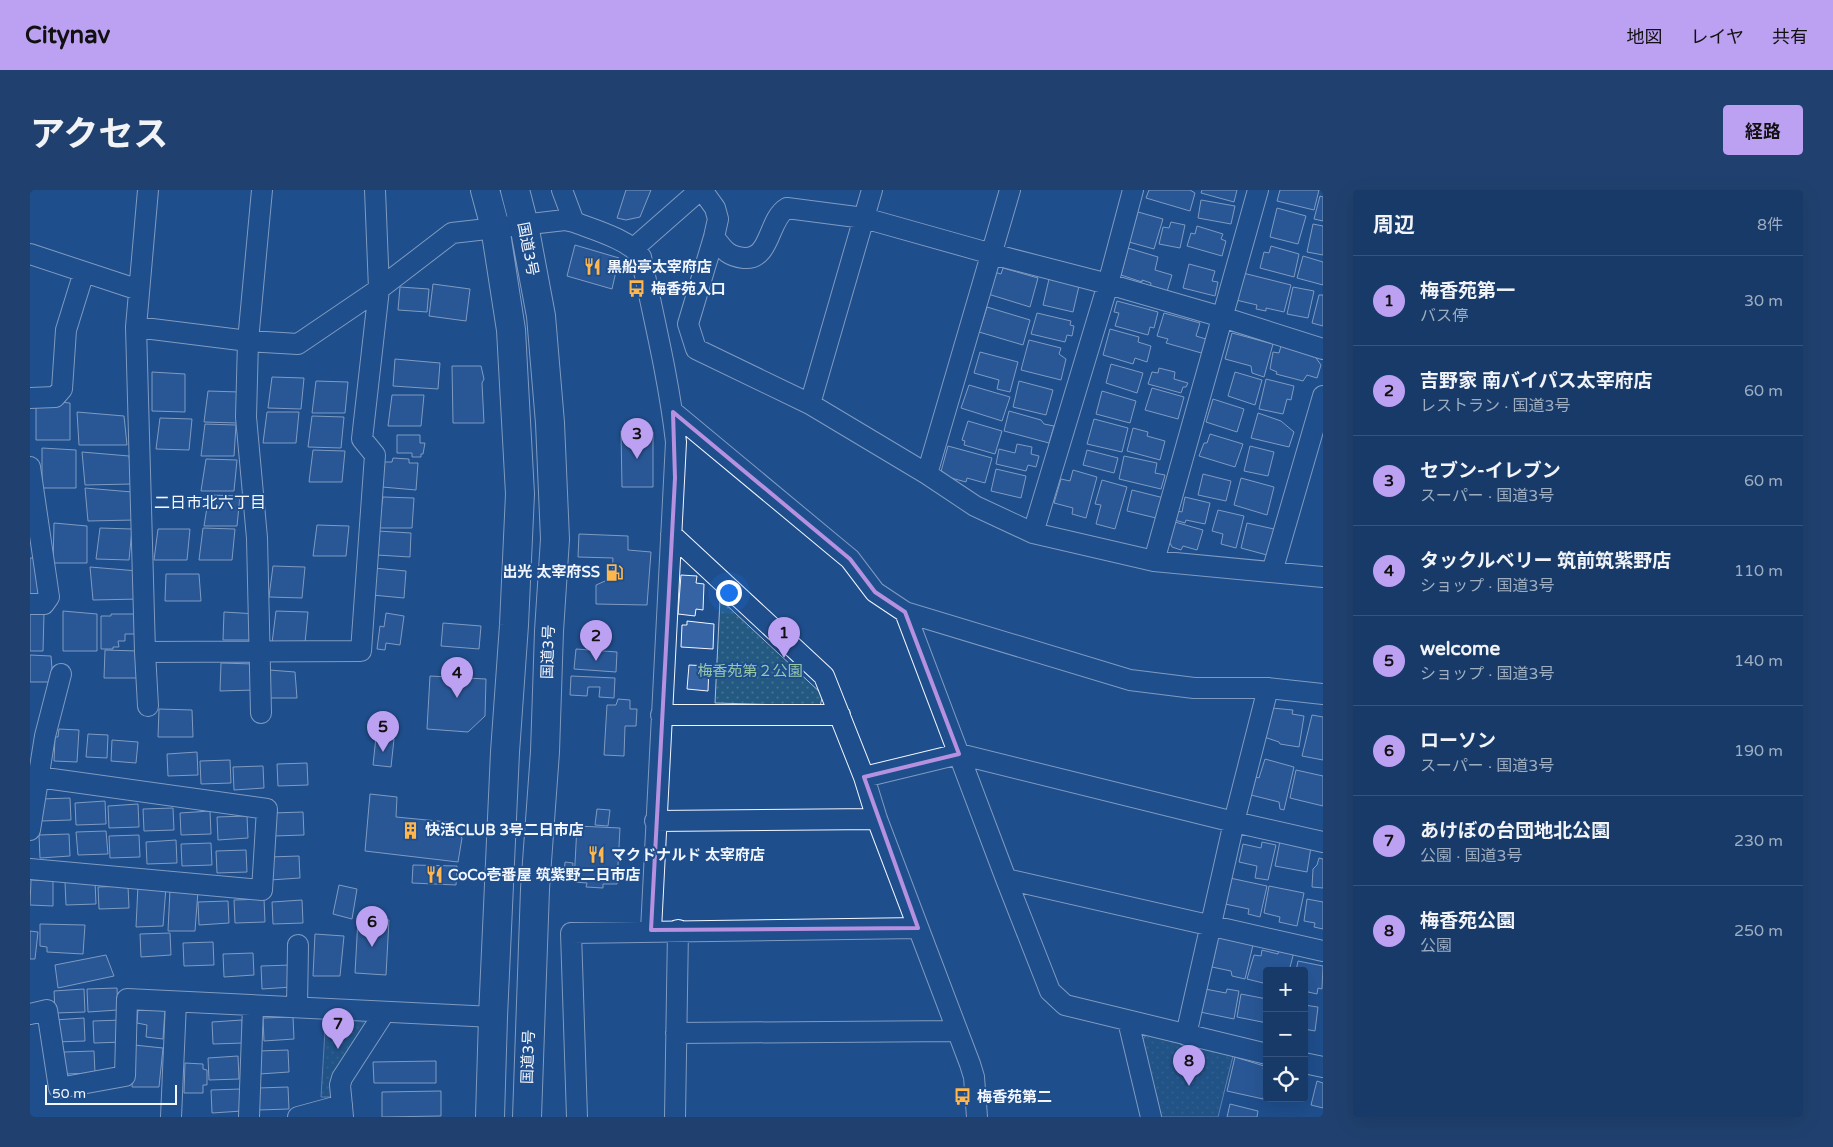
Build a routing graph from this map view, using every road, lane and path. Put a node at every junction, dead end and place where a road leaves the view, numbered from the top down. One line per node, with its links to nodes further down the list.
1 (148, 190): 23 (street)
2 (262, 190): 26 (street)
3 (375, 190): 22 (street)
4 (485, 190): 15 (highway, 国道3号)
5 (515, 190): 14 (highway, 国道3号)
6 (562, 190): 13 (street)
7 (701, 190): 16 (street); 17 (street)
8 (872, 190): 12 (street)
9 (1010, 190): 19 (street)
10 (1133, 190): 21 (street)
11 (1258, 190): 24 (street)
12 (864, 218): 16 (street); 19 (street); 30 (street)
13 (574, 222): 14 (street); 17 (street)
14 (524, 225): 15 (street); 85 (highway, 国道3号)
15 (495, 228): 22 (street); 72 (highway, 国道3号)
16 (714, 237): 30 (street)
17 (634, 248): 31 (street)
18 (30, 254): 20 (street)
19 (992, 254): 21 (street); 33 (street)
20 (84, 272): 23 (street); 29 (street)
21 (1108, 284): 24 (street); 34 (street)
22 (379, 289): 26 (street); 42 (street)
23 (139, 290): 25 (street)
24 (1222, 317): 27 (street); 36 (street)
25 (136, 328): 26 (street); 41 (street)
26 (248, 341): 42 (street)
27 (1323, 349)
28 (1323, 396): 37 (street)
29 (30, 398)
30 (810, 404): 33 (street)
31 (673, 412): 35 (street); 40 (street)
32 (30, 467): 39 (street)
33 (928, 474): 34 (street)
34 (1033, 533): 36 (street)
35 (671, 534): 48 (street); 49 (street)
36 (1154, 561): 37 (street)
37 (1272, 572): 38 (street)
38 (1323, 577)
39 (30, 604)
40 (906, 612): 44 (street); 51 (street)
41 (145, 652): 42 (street); 46 (street)
42 (260, 652): 47 (street)
43 (61, 674): 50 (street)
44 (1268, 688): 45 (street); 56 (street)
45 (1323, 694)
46 (148, 706)
47 (261, 713)
48 (662, 715): 49 (street); 55 (street)
49 (840, 715): 53 (street)
50 (38, 733): 52 (street)
51 (959, 754): 53 (street); 56 (street); 60 (street)
52 (38, 777): 57 (street); 59 (street)
53 (864, 777): 54 (street)
54 (877, 820): 55 (street); 62 (street)
55 (655, 821): 63 (street)
56 (1234, 822): 58 (street); 61 (street)
57 (30, 830)
58 (1323, 842)
59 (30, 869)
60 (1006, 879): 61 (street); 73 (street)
61 (1210, 924): 66 (street); 76 (street)
62 (918, 928): 64 (street); 74 (street)
63 (651, 930): 64 (street); 86 (street)
64 (678, 930): 75 (street)
65 (298, 945): 69 (street)
66 (1323, 951)
67 (176, 1002): 68 (street); 71 (street); 81 (street)
68 (253, 1006): 69 (street); 82 (street)
69 (296, 1007): 70 (street)
70 (384, 1013): 72 (street); 80 (street)
71 (30, 1014)
72 (492, 1017): 84 (highway, 国道3号)
73 (1128, 1021): 76 (street); 89 (street)
74 (957, 1031): 75 (street); 88 (street)
75 (676, 1032): 87 (street)
76 (1186, 1036): 77 (street)
77 (1263, 1053)
78 (1308, 1064): 79 (street)
79 (1323, 1067)
80 (343, 1111): 83 (street)
81 (170, 1117)
82 (249, 1117)
83 (298, 1117)
84 (490, 1117)
85 (527, 1117)
86 (577, 1117)
87 (675, 1117)
88 (977, 1117)
89 (1151, 1117)

